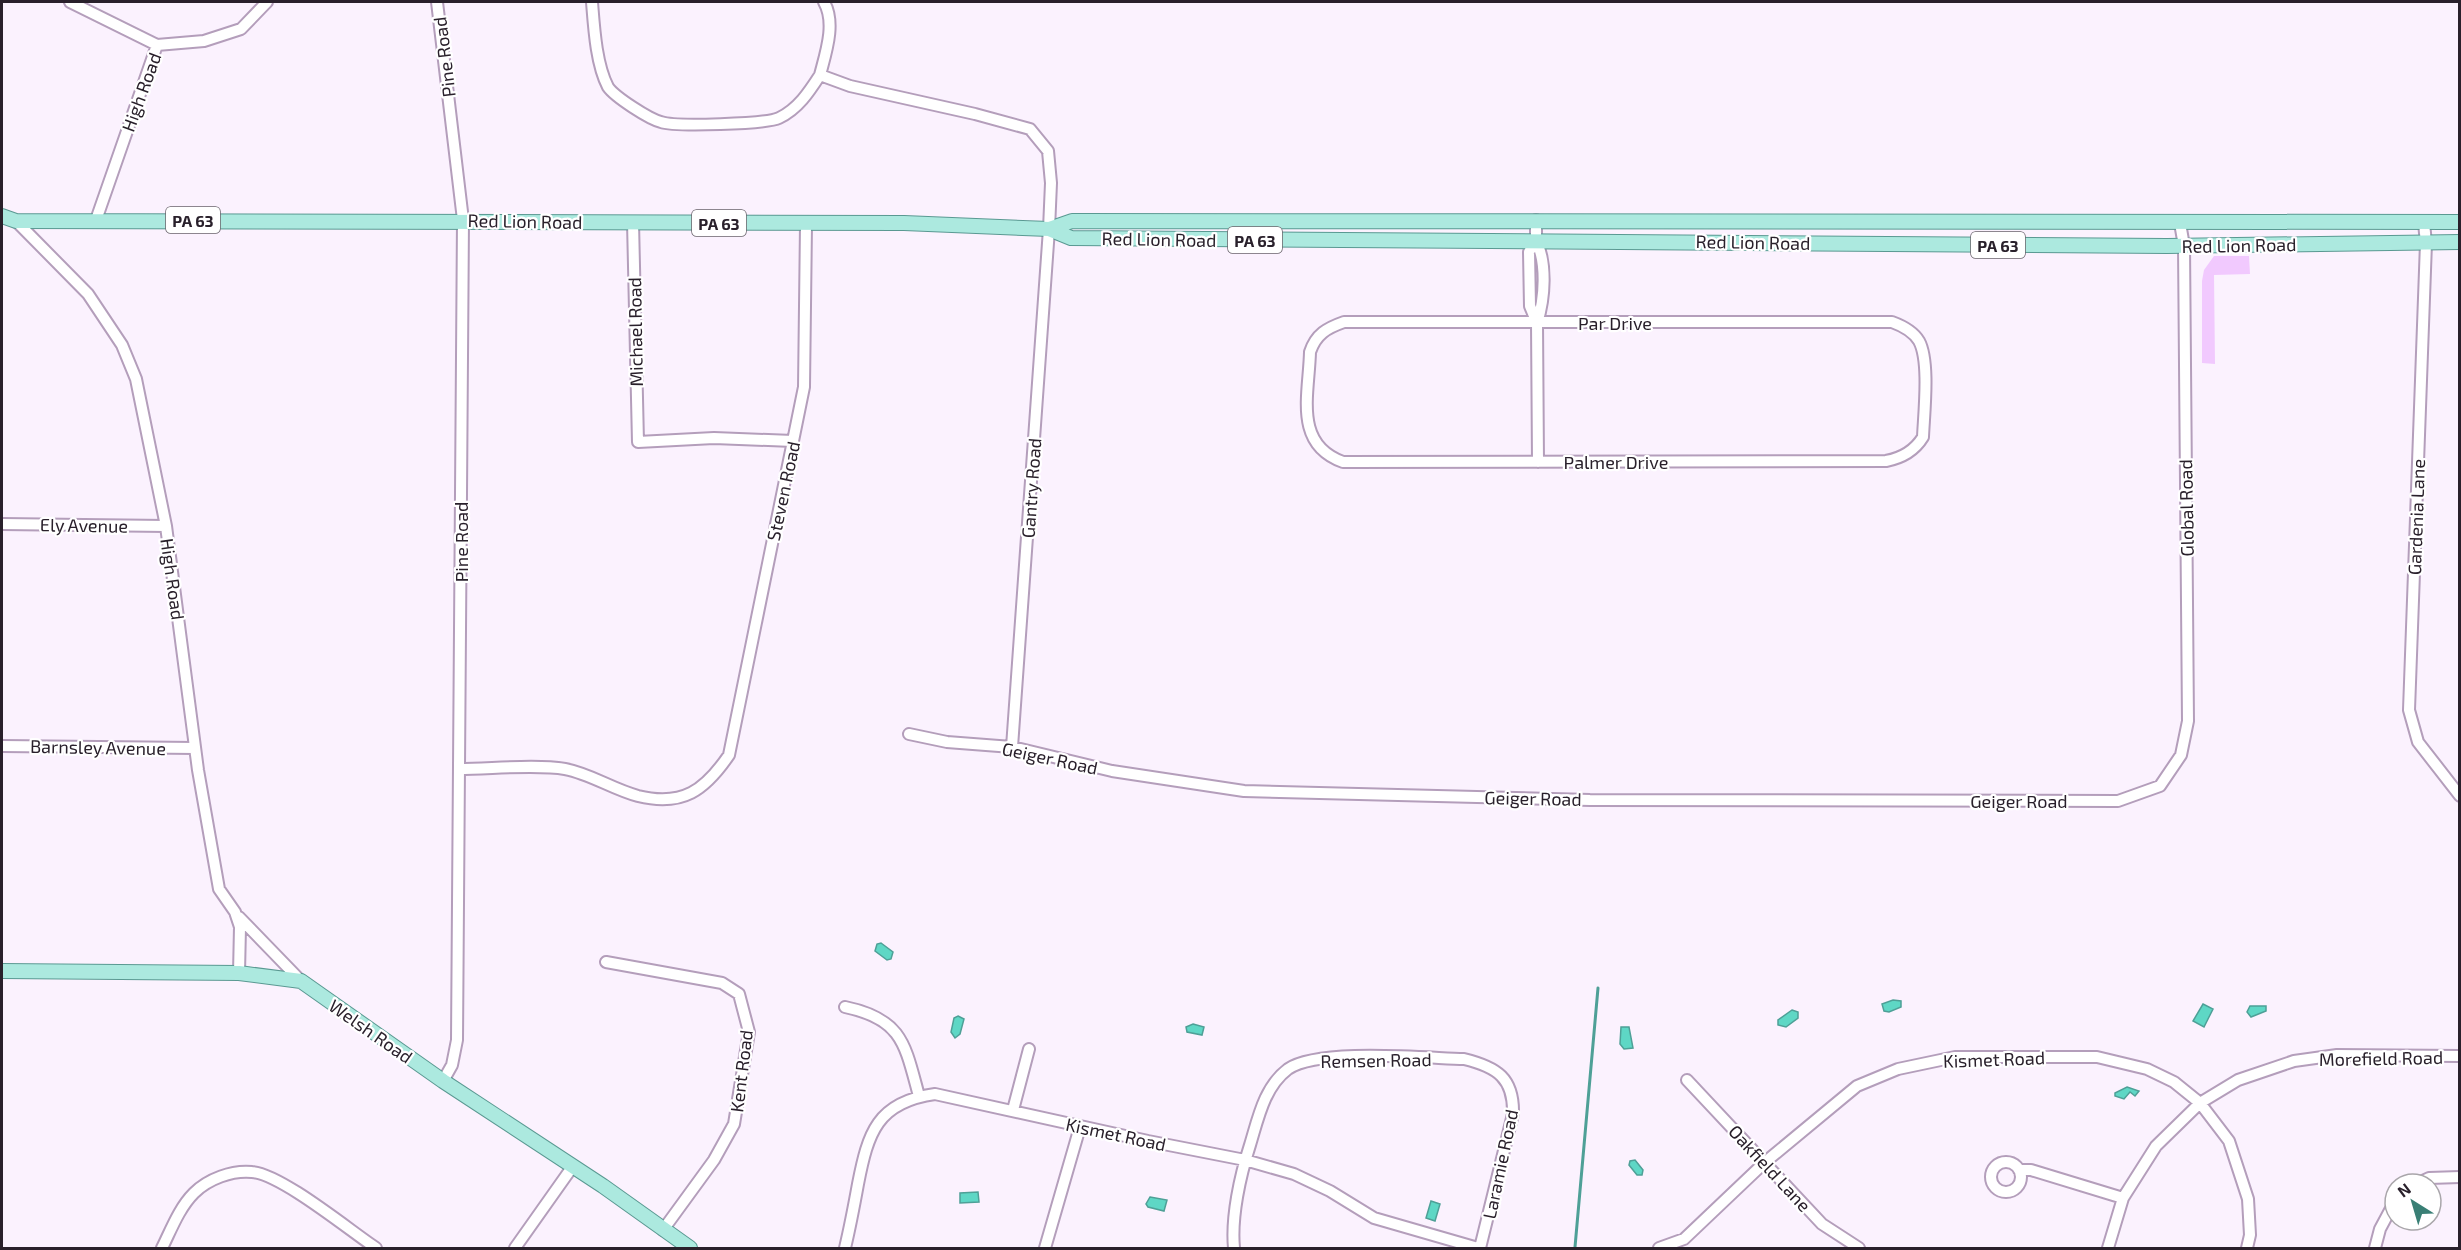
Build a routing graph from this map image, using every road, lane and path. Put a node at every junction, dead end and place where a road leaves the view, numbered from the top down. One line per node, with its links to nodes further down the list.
1 (70, 2): 6 (street)
2 (267, 2): 6 (street, High Road)
3 (437, 2): 10 (street, Pine Road)
4 (592, 2): 7 (street)
5 (824, 2): 7 (street)
6 (157, 45): 9 (street, High Road)
7 (820, 75): 18 (street, Gantry Road)
8 (2, 216): 12 (main road, Red Lion Road / PA 63)
9 (96, 220): 10 (main road, Red Lion Road / PA 63); 12 (main road, Red Lion Road / PA 63)
10 (464, 220): 13 (main road, Red Lion Road / PA 63); 34 (street, Pine Road)
11 (1536, 220): 15 (main road, Red Lion Road / PA 63); 18 (main road, Red Lion Road / PA 63); 19 (street)
12 (16, 221): 29 (street, High Road)
13 (633, 222): 17 (main road, Red Lion Road / PA 63); 24 (street, Michael Road)
14 (2460, 222): 16 (main road, Red Lion Road / PA 63)
15 (2180, 223): 16 (main road, Red Lion Road / PA 63); 22 (street, Global Road)
16 (2424, 223): 21 (street, Gardenia Lane)
17 (806, 225): 18 (main road, Red Lion Road / PA 63); 24 (street, Steven Road)
18 (1048, 229): 19 (main road, Red Lion Road / PA 63); 32 (street, Gantry Road)
19 (1536, 240): 22 (main road, Red Lion Road / PA 63); 23 (street)
20 (2460, 242): 21 (main road, Red Lion Road / PA 63)
21 (2426, 243): 22 (main road, Red Lion Road / PA 63); 36 (street, Gardenia Lane)
22 (2184, 246): 35 (street, Global Road)
23 (1537, 323): 25 (street, Par Drive); 26 (street, Par Drive); 27 (street)
24 (793, 441): 34 (street, Steven Road)
25 (1910, 451): 27 (street, Palmer Drive)
26 (1322, 452): 27 (street, Palmer Drive)
27 (1538, 462)
28 (2, 524): 29 (street, Ely Avenue)
29 (166, 526): 33 (street, High Road)
30 (909, 734): 32 (street, Geiger Road)
31 (2, 746): 33 (street, Barnsley Avenue)
32 (1012, 747): 35 (street, Geiger Road)
33 (195, 748): 37 (street, High Road)
34 (459, 769): 46 (street, Pine Road)
35 (2160, 786)
36 (2460, 796)
37 (235, 912): 40 (street, High Road); 41 (street)
38 (606, 962): 60 (street, Kent Road)
39 (2, 971): 40 (main road, Welsh Road)
40 (239, 973): 41 (main road, Welsh Road)
41 (301, 981): 46 (main road, Welsh Road)
42 (845, 1007): 48 (street)
43 (1029, 1049): 50 (street)
44 (2460, 1056): 49 (street, Morefield Road)
45 (1687, 1080): 53 (street, Oakfield Lane)
46 (443, 1081): 54 (main road, Welsh Road)
47 (1505, 1081): 52 (street, Remsen Road); 69 (street, Laramie Road)
48 (919, 1096): 50 (street, Kismet Road); 66 (street, Kismet Road)
49 (2200, 1103): 53 (street, Kismet Road); 58 (street, Morefield Road); 73 (street, Kismet Road)
50 (1013, 1110): 51 (street, Kismet Road)
51 (1080, 1127): 52 (street, Kismet Road); 67 (street)
52 (1245, 1160): 68 (street, Remsen Road); 69 (street, Kismet Road)
53 (1764, 1163): 61 (street, Kismet Road); 71 (street, Oakfield Lane)
54 (573, 1166): 60 (main road, Welsh Road); 64 (street)
55 (2019, 1170): 58 (street)
56 (2460, 1177): 57 (street)
57 (2443, 1178)
58 (2122, 1198): 72 (street, Morefield Road)
59 (2383, 1223): 74 (street)
60 (663, 1230): 65 (main road, Welsh Road)
61 (1686, 1244): 70 (street, Kismet Road)
62 (162, 1248): 63 (street)
63 (376, 1248)
64 (515, 1248)
65 (690, 1248)
66 (845, 1248)
67 (1045, 1248)
68 (1234, 1248)
69 (1479, 1248)
70 (1659, 1248)
71 (1859, 1248)
72 (2108, 1248)
73 (2247, 1248)
74 (2375, 1248)

